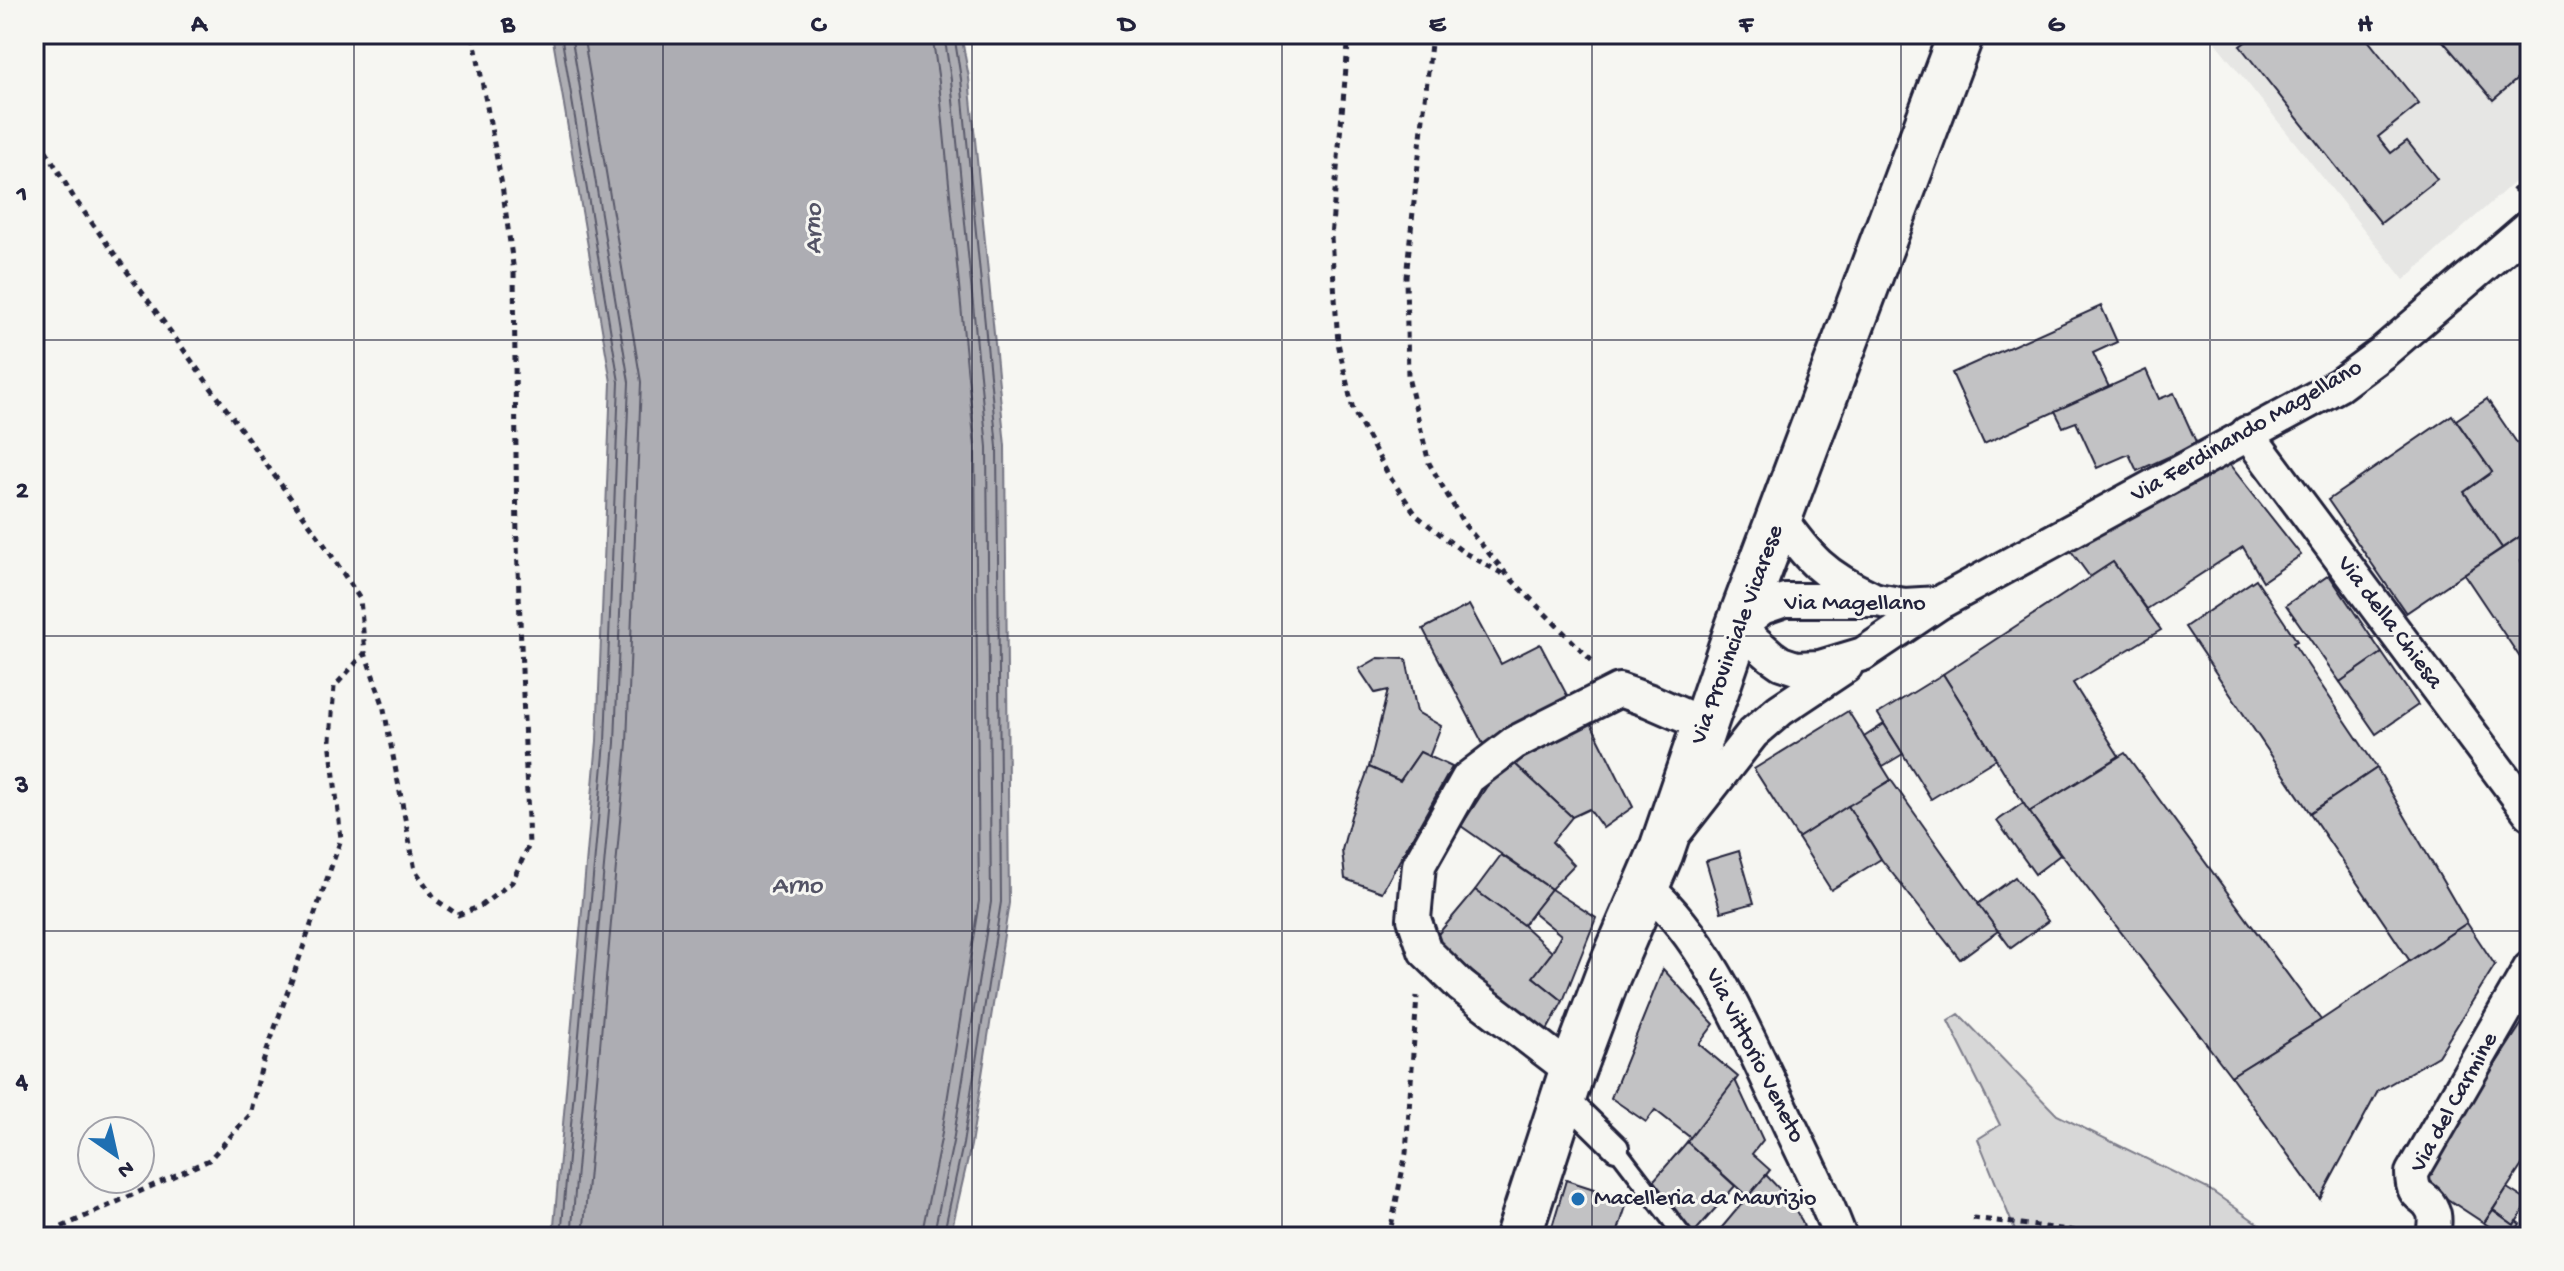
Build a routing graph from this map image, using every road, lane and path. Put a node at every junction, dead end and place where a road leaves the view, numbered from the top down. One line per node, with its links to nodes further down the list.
1 (473, 34): 13 (path)
2 (1349, 34): 9 (path)
3 (1432, 34): 9 (path)
4 (1961, 34): 8 (main road, Via Provinciale Vicarese)
5 (34, 130): 13 (path)
6 (2530, 226): 7 (street, Via Ferdinando Magellano)
7 (2247, 433): 11 (street, Via Ferdinando Magellano); 17 (street, Via della Chiesa)
8 (1779, 517): 10 (street); 12 (main road, Via Provinciale Vicarese)
9 (1509, 577): 15 (path)
10 (1877, 600): 11 (street, Via Magellano); 12 (street, Via Magellano)
11 (1939, 603): 14 (street, Via Magellano)
12 (1738, 627): 14 (street, Via Magellano); 16 (main road, Via Provinciale Vicarese)
13 (365, 653): 24 (path)
14 (1863, 654): 18 (street)
15 (1619, 690): 16 (street); 21 (street)
16 (1705, 725): 18 (main road, Via Provinciale Vicarese)
17 (2530, 813)
18 (1654, 870): 21 (main road, Via Provinciale Vicarese); 28 (street, Via Vittorio Veneto)
19 (2530, 968): 30 (street, Via del Carmine)
20 (1418, 992): 25 (path)
21 (1567, 1084): 22 (street); 26 (main road, Via Provinciale Vicarese)
22 (1616, 1148): 27 (lane)
23 (1973, 1218): 29 (path)
24 (40, 1237)
25 (1389, 1237)
26 (1518, 1237)
27 (1684, 1237)
28 (1840, 1237)
29 (2124, 1237)
30 (2433, 1237)

